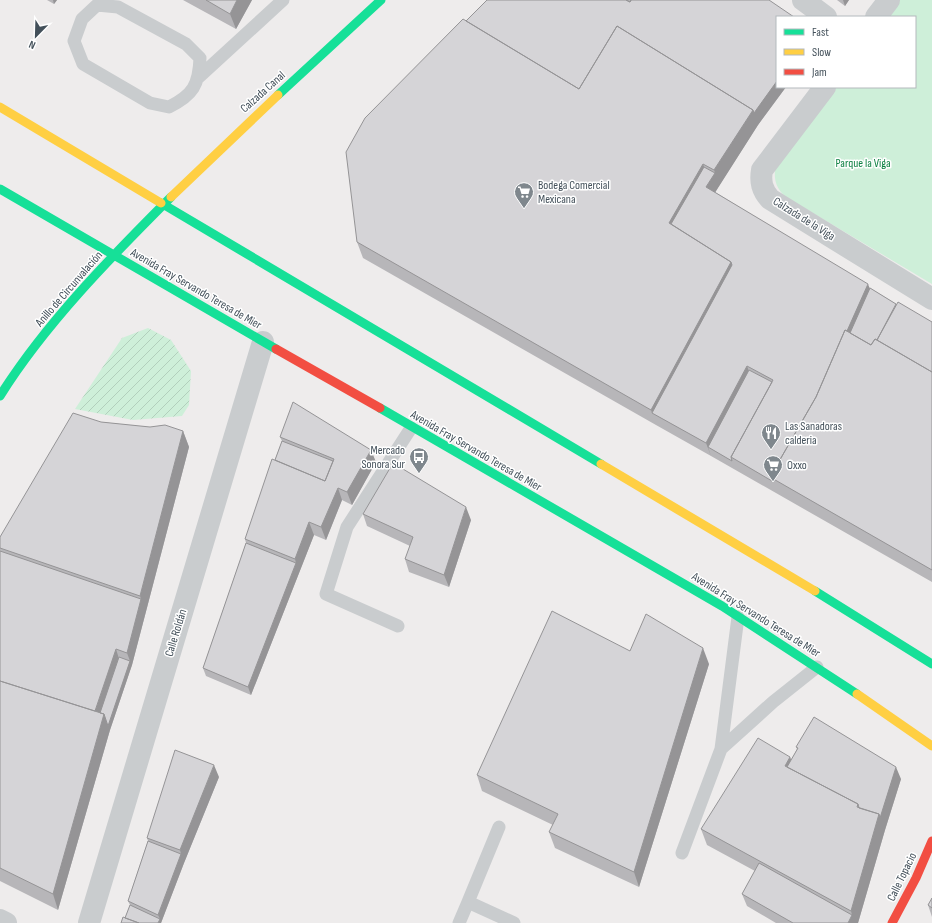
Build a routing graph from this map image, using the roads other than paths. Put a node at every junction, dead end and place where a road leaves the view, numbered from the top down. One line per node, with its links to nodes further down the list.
1 (283, 0): 7 (lane)
2 (381, 0): 11 (main road, Calzada Canal)
3 (803, 0): 5 (street)
4 (888, 0): 6 (street)
5 (825, 16)
6 (877, 16)
7 (199, 77): 7 (lane)
8 (824, 88): 13 (street, Calzada de la Viga)
9 (0, 107): 11 (main road)
10 (0, 189): 12 (main road, Avenida Fray Servando Teresa de Mier)
11 (162, 204): 12 (main road, Anillo de Circunvalación); 19 (main road)
12 (114, 255): 14 (main road, Avenida Fray Servando Teresa de Mier); 15 (main road, Anillo de Circunvalación)
13 (932, 299)
14 (263, 342): 16 (main road, Avenida Fray Servando Teresa de Mier); 29 (street, Calle Roldán)
15 (0, 396)
16 (411, 428): 17 (main road, Avenida Fray Servando Teresa de Mier); 18 (lane)
17 (738, 617): 20 (main road, Avenida Fray Servando Teresa de Mier); 22 (lane)
18 (398, 626)
19 (932, 664)
20 (817, 667): 21 (main road, Avenida Fray Servando Teresa de Mier); 22 (lane)
21 (932, 746)
22 (721, 749): 25 (lane)
23 (499, 827): 26 (lane)
24 (932, 841): 32 (main road, Calle Topacio)
25 (682, 853)
26 (468, 902): 30 (lane); 31 (lane)
27 (0, 920): 28 (street)
28 (6, 923)
29 (89, 923)
30 (459, 923)
31 (514, 923)
32 (892, 923)

